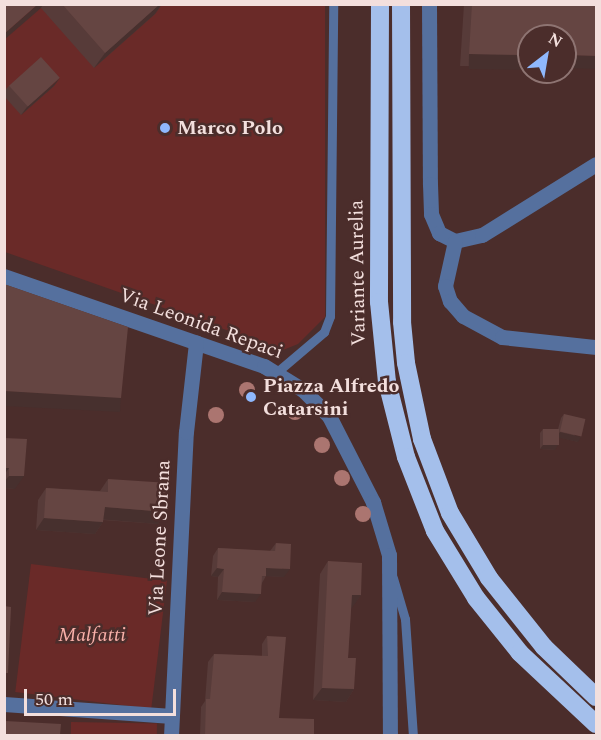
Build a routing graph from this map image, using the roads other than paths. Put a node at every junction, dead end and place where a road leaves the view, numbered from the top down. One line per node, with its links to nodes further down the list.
1 (333, 4): 10 (lane)
2 (380, 4): 15 (highway, Variante Aurelia)
3 (401, 4): 12 (highway)
4 (429, 4): 6 (street)
5 (597, 164): 6 (street)
6 (456, 241): 9 (street)
7 (4, 276): 8 (street, Via Leonida Repaci)
8 (196, 343): 10 (street, Via Leonida Repaci); 14 (street, Via Leone Sbrana)
9 (597, 346)
10 (277, 372): 11 (street, Via Leonida Repaci)
11 (391, 573): 17 (street, Via Leonida Repaci); 18 (lane)
12 (597, 697)
13 (4, 704): 14 (street)
14 (172, 716): 16 (street, Via Leone Sbrana)
15 (597, 724)
16 (171, 735)
17 (390, 735)
18 (413, 735)

